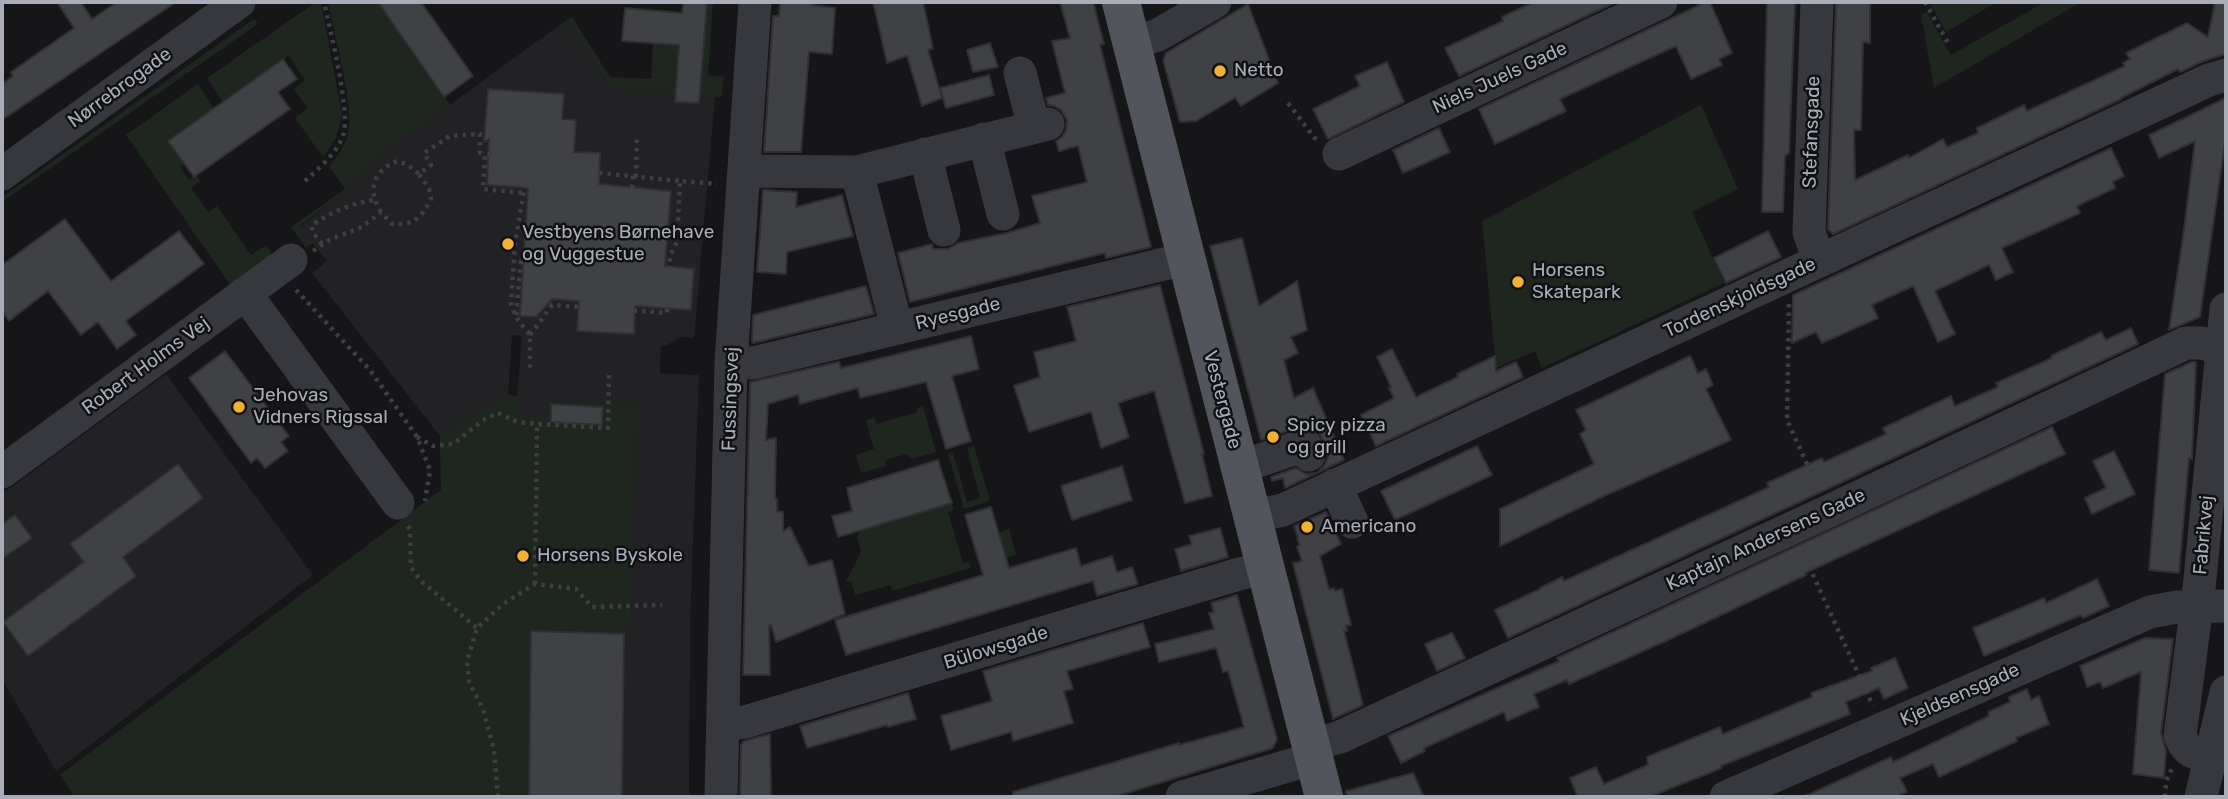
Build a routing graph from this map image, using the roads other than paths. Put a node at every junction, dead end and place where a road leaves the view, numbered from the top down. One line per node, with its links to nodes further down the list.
1 (239, 2): 14 (street, Nørrebrogade)
2 (755, 2): 15 (street, Fussingsvej)
3 (1121, 2): 7 (main road, Vestergade)
4 (1215, 2): 7 (street)
5 (1661, 2): 12 (street, Niels Juels Gade)
6 (1816, 2): 19 (street, Stefansgade)
7 (1131, 43): 18 (main road, Vestergade)
8 (1020, 74): 10 (street)
9 (2226, 75): 19 (street, Tordenskjoldsgade)
10 (984, 139): 11 (street); 16 (street)
11 (925, 154): 13 (street); 17 (street)
12 (1339, 154)
13 (857, 172): 15 (street); 23 (street)
14 (2, 174)
15 (743, 179): 25 (street, Fussingsvej)
16 (1003, 215)
17 (944, 230)
18 (1185, 259): 23 (street, Ryesgade); 27 (main road, Vestergade)
19 (1819, 261): 29 (street, Tordenskjoldsgade)
20 (285, 264): 21 (street, Robert Holms Vej)
21 (245, 293): 28 (street, Robert Holms Vej); 30 (street)
22 (2226, 309): 24 (street, Fabrikvej)
23 (897, 328): 25 (street, Ryesgade)
24 (2221, 348): 34 (street, Fabrikvej); 37 (street, Kaptajn Andersens Gade)
25 (731, 363): 36 (street, Fussingsvej)
26 (1309, 455): 27 (street)
27 (1240, 467): 31 (main road, Vestergade)
28 (2, 472)
29 (1335, 485): 31 (street, Tordenskjoldsgade); 32 (street)
30 (412, 510)
31 (1253, 516): 33 (main road, Vestergade)
32 (1352, 522)
33 (1266, 568): 36 (street, Bülowsgade); 37 (main road, Vestergade)
34 (2212, 606): 38 (street, Fabrikvej); 42 (street, Kjeldsensgade)
35 (2226, 692): 38 (street)
36 (724, 724): 39 (street, Fussingsvej)
37 (1313, 752): 40 (street, Kaptajn Andersens Gade); 41 (main road, Vestergade)
38 (2197, 752): 43 (street)
39 (721, 797)
40 (1182, 797)
41 (1324, 797)
42 (1726, 797)
43 (2201, 797)

